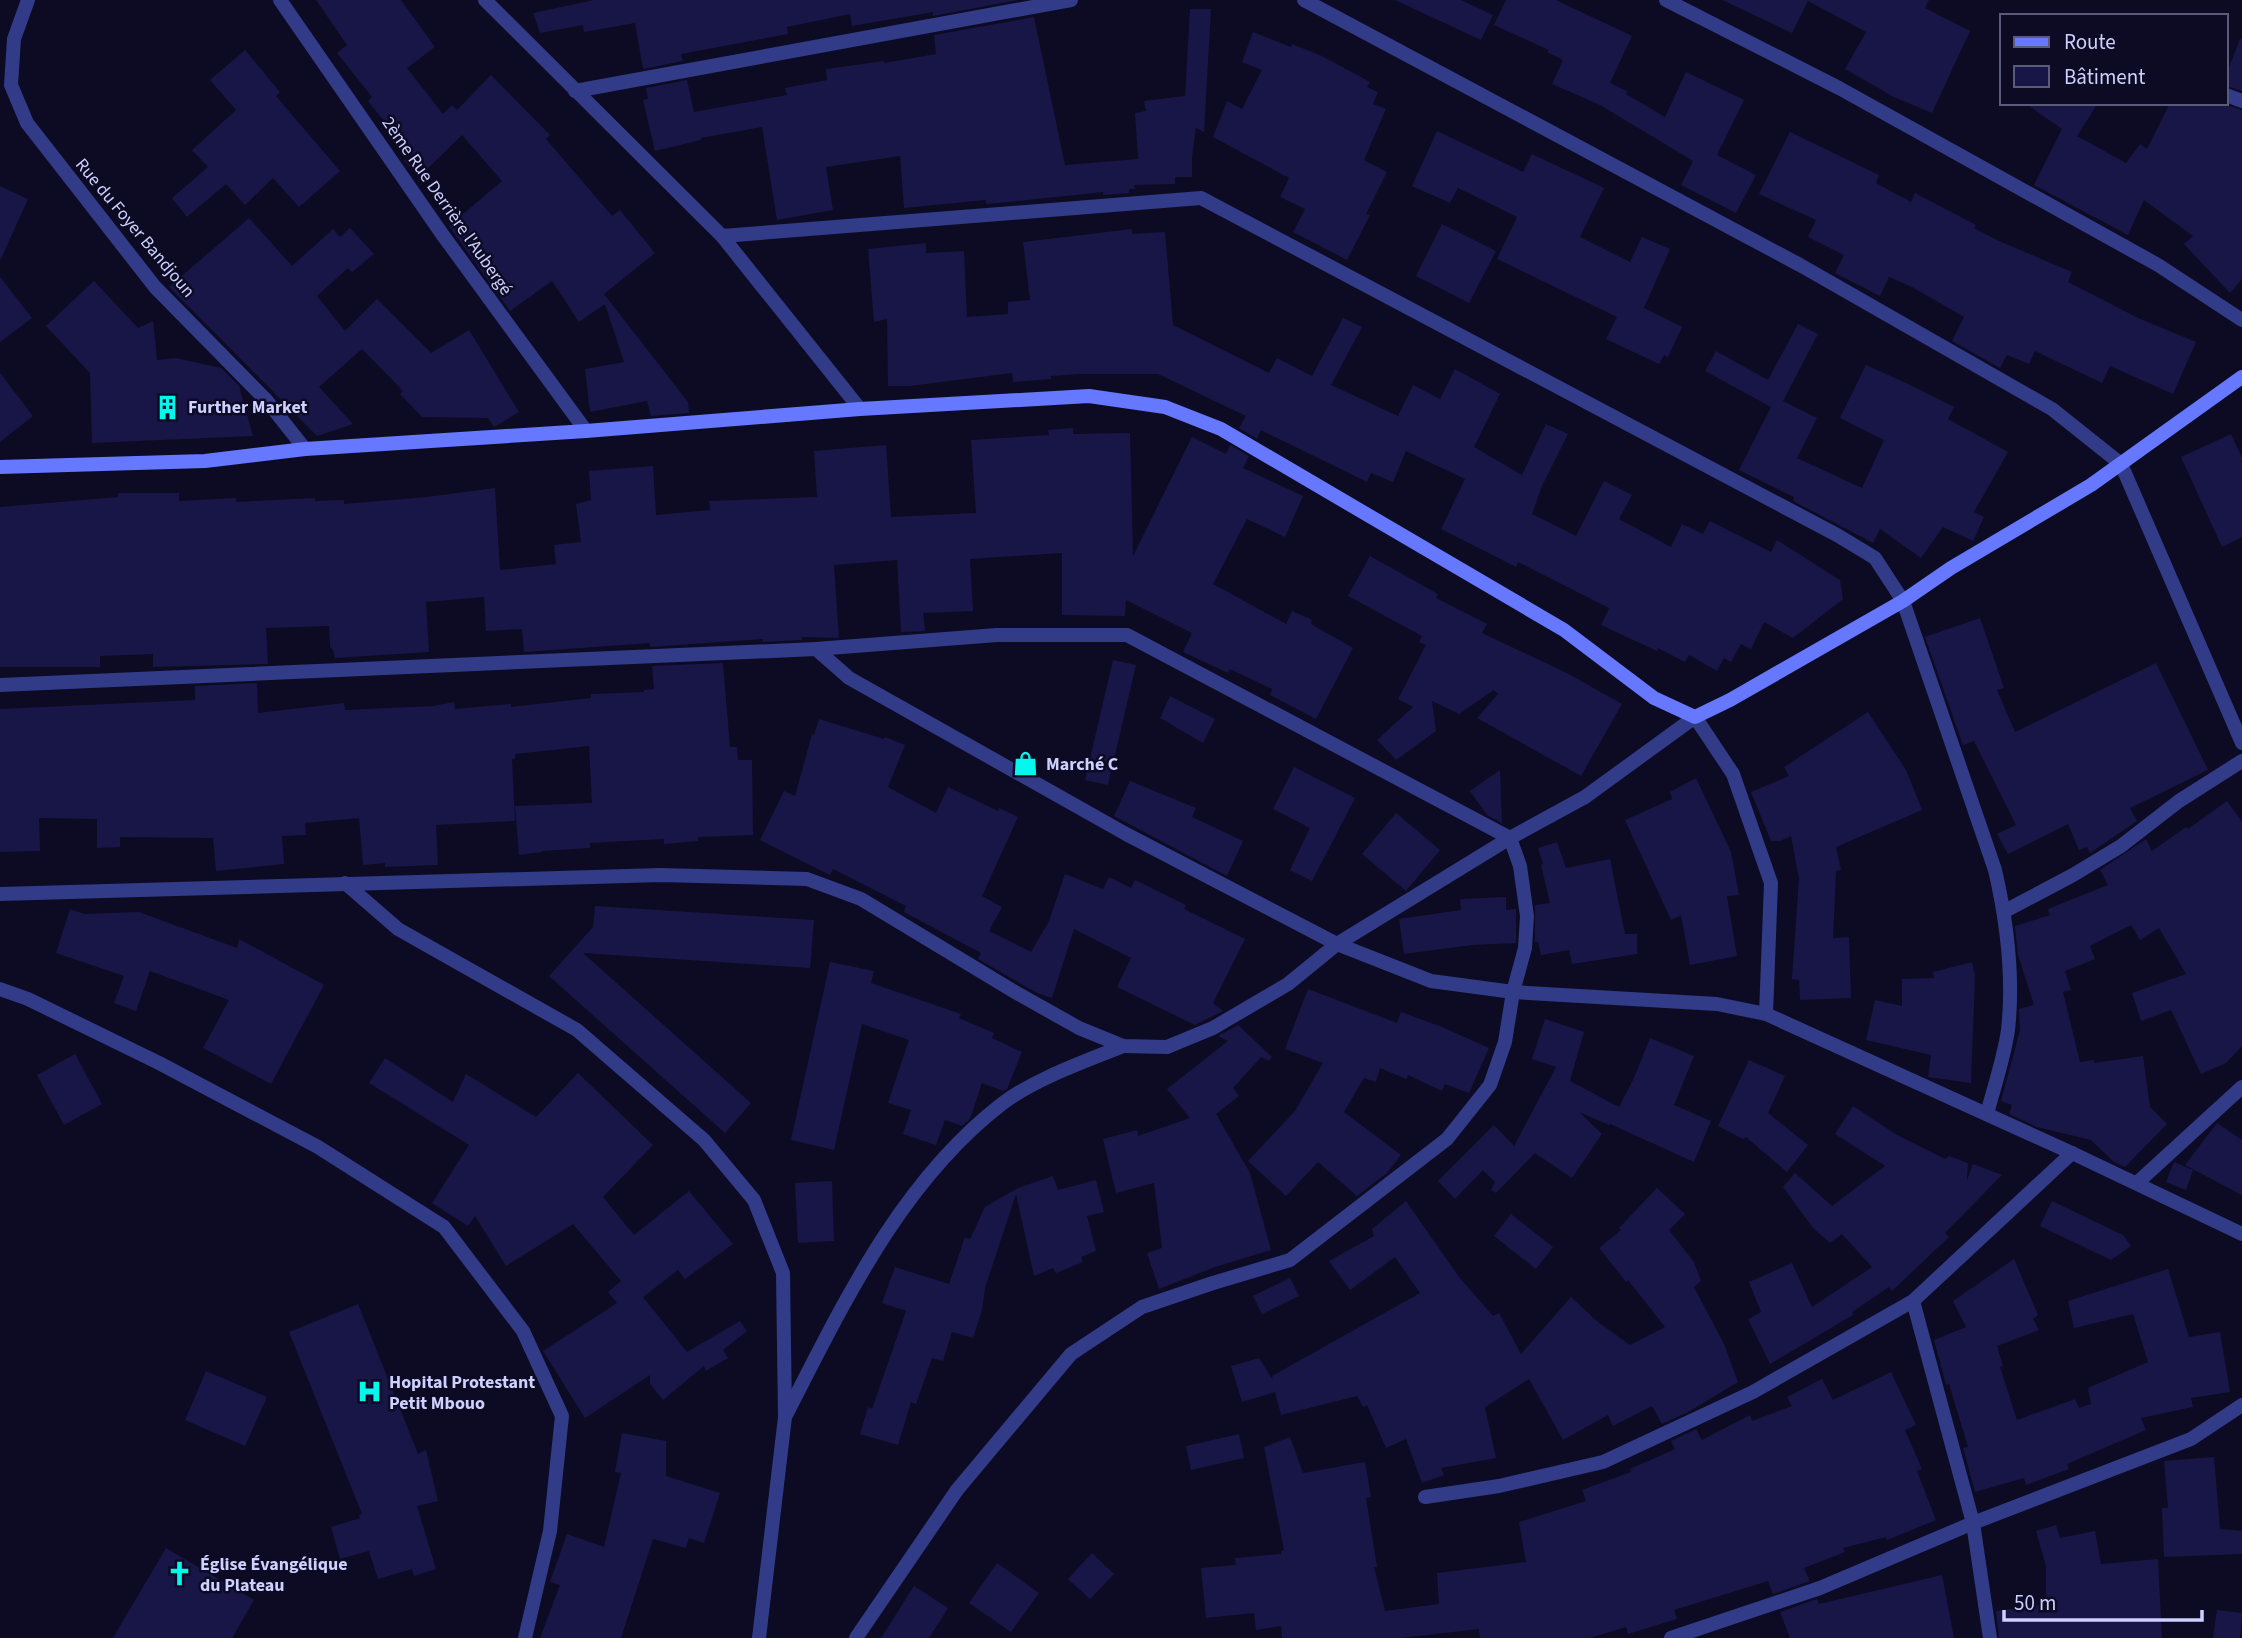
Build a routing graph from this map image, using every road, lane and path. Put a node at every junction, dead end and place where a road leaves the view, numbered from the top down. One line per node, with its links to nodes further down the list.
1 (29, 0): 13 (street, Rue du Foyer Bandjoun)
2 (280, 0): 12 (street, 2ème Rue Derrière l'Aubergé)
3 (485, 0): 7 (street)
4 (1070, 0): 7 (street)
5 (1304, 0): 14 (street)
6 (1666, 0): 9 (street)
7 (575, 91): 8 (street)
8 (722, 236): 11 (street); 16 (street)
9 (2242, 320)
10 (2242, 377): 14 (street)
11 (860, 409): 12 (street); 19 (street)
12 (586, 431): 13 (street)
13 (305, 449): 15 (street)
14 (2121, 464): 16 (street); 20 (street)
15 (0, 467)
16 (1903, 601): 19 (street); 25 (street)
17 (816, 649): 18 (street); 22 (street); 26 (street)
18 (0, 685)
19 (1695, 717): 22 (street); 29 (street)
20 (2242, 743)
21 (2242, 761): 25 (street)
22 (1510, 838): 26 (street); 28 (street)
23 (345, 883): 24 (street); 30 (street); 38 (street)
24 (0, 894)
25 (2005, 911): 32 (street)
26 (1338, 944): 28 (street); 30 (street)
27 (0, 989): 41 (street)
28 (1513, 992): 29 (street); 43 (street)
29 (1766, 1014): 32 (street)
30 (1123, 1046): 38 (street)
31 (2242, 1087): 34 (street)
32 (1987, 1114): 33 (street)
33 (2073, 1153): 34 (street); 36 (street)
34 (2137, 1183): 35 (street)
35 (2242, 1234)
36 (1913, 1301): 39 (street); 40 (street)
37 (2242, 1405): 40 (street)
38 (785, 1417): 42 (street)
39 (1425, 1497)
40 (1973, 1523): 44 (street); 45 (street)
41 (525, 1638)
42 (759, 1638)
43 (856, 1638)
44 (1671, 1638)
45 (1990, 1638)

